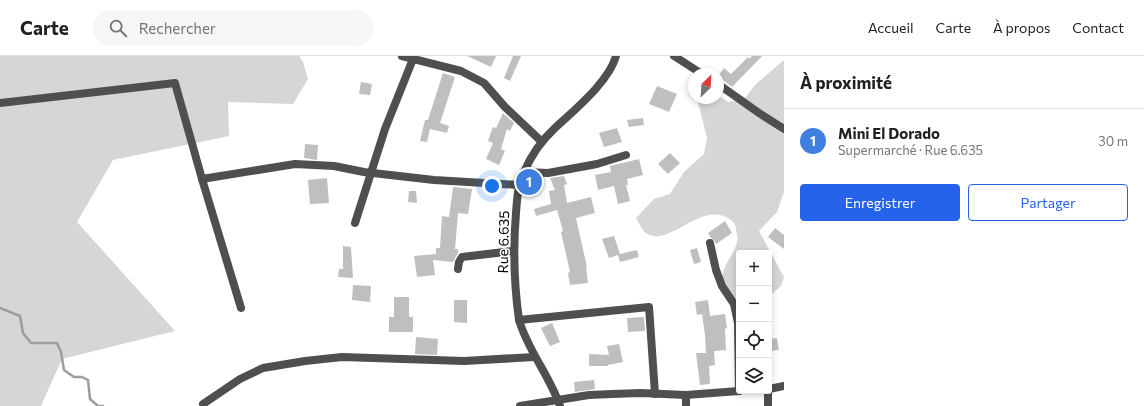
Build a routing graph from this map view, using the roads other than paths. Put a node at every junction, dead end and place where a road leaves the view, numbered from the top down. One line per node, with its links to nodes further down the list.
1 (402, 56): 4 (street)
2 (616, 56): 9 (street, Rue 6.635)
3 (674, 56): 5 (street)
4 (413, 59): 9 (street); 12 (street)
5 (693, 68)
6 (724, 88): 8 (street)
7 (0, 103): 13 (street)
8 (784, 129)
9 (542, 142): 11 (street, Rue 6.635)
10 (626, 155): 11 (street)
11 (524, 172): 14 (street, Rue 6.635)
12 (372, 173): 13 (street); 14 (street); 15 (street)
13 (202, 179): 19 (street)
14 (520, 185): 17 (street, Rue 6.635)
15 (355, 223)
16 (710, 243): 22 (street)
17 (513, 251): 18 (street); 20 (street, Rue 6.635)
18 (458, 270)
19 (241, 308)
20 (519, 320): 21 (street, Rue 6.635); 26 (street)
21 (534, 357): 29 (street, Rue 6.635); 30 (street)
22 (739, 358)
23 (784, 386): 24 (street)
24 (772, 389)
25 (736, 391): 28 (street)
26 (655, 394): 28 (street); 29 (street)
27 (768, 394): 33 (street)
28 (686, 395): 32 (street)
29 (559, 403): 31 (street)
30 (204, 404)
31 (520, 406)
32 (686, 406)
33 (768, 406)

